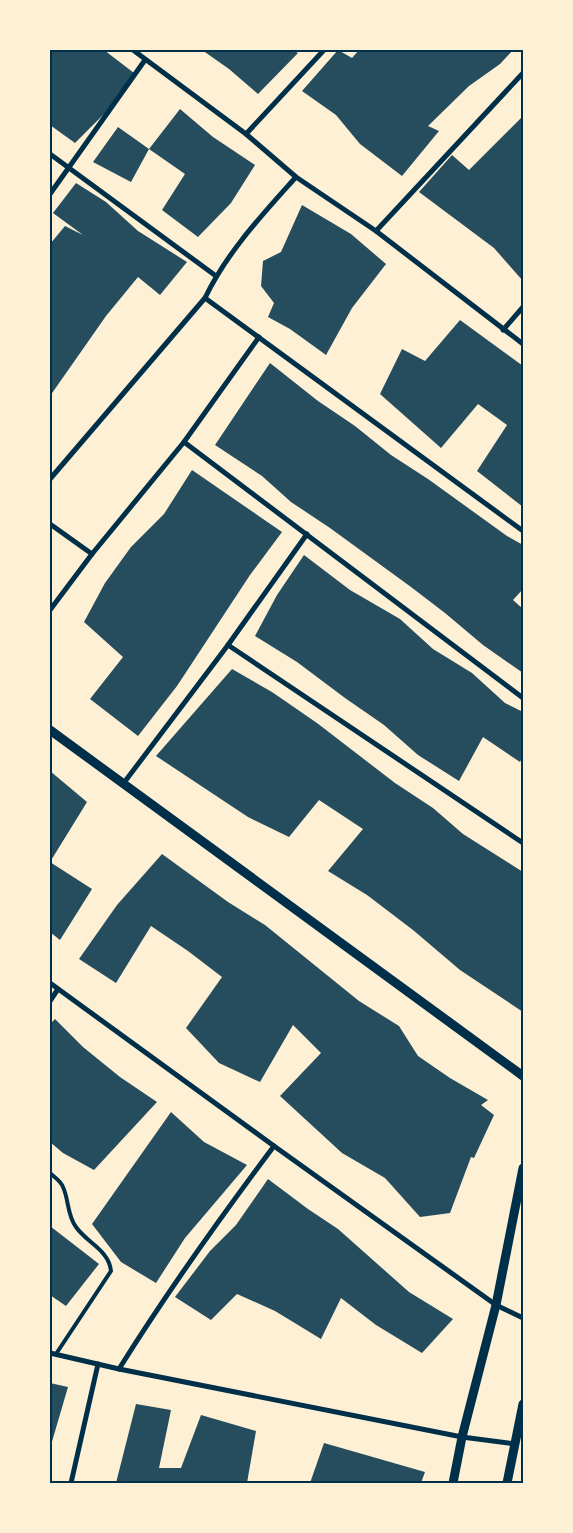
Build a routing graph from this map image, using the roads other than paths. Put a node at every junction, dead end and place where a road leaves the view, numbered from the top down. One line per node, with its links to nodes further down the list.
1 (133, 50): 3 (street)
2 (324, 50): 5 (street)
3 (145, 60): 5 (street); 7 (street)
4 (523, 73): 10 (street)
5 (246, 134): 8 (street)
6 (50, 154): 7 (street)
7 (68, 168): 9 (street); 11 (street)
8 (296, 177): 10 (street); 11 (street)
9 (50, 194)
10 (376, 231): 14 (street)
11 (216, 276): 12 (street)
12 (205, 298): 15 (street); 18 (street)
13 (523, 307): 14 (street)
14 (503, 330): 16 (street)
15 (260, 337): 17 (street); 20 (street)
16 (523, 344)
17 (184, 442): 21 (street); 22 (street)
18 (50, 479)
19 (50, 524): 22 (street)
20 (523, 530)
21 (307, 534): 24 (street); 25 (street)
22 (92, 554): 23 (street)
23 (50, 610)
24 (228, 644): 27 (street); 28 (street)
25 (523, 698)
26 (50, 730): 27 (street)
27 (123, 784): 32 (street)
28 (523, 843)
29 (50, 983): 30 (street)
30 (58, 989): 31 (street); 33 (street)
31 (50, 1001)
32 (523, 1076)
33 (274, 1146): 36 (street); 40 (street)
34 (523, 1168): 36 (street)
35 (50, 1173): 38 (lane)
36 (496, 1305): 37 (street); 42 (street)
37 (523, 1318)
38 (53, 1354): 39 (street)
39 (98, 1364): 40 (street); 44 (street)
40 (119, 1369): 42 (street)
41 (523, 1404): 43 (street)
42 (462, 1437): 43 (street); 45 (street)
43 (515, 1444): 46 (street)
44 (71, 1483)
45 (453, 1483)
46 (507, 1483)

